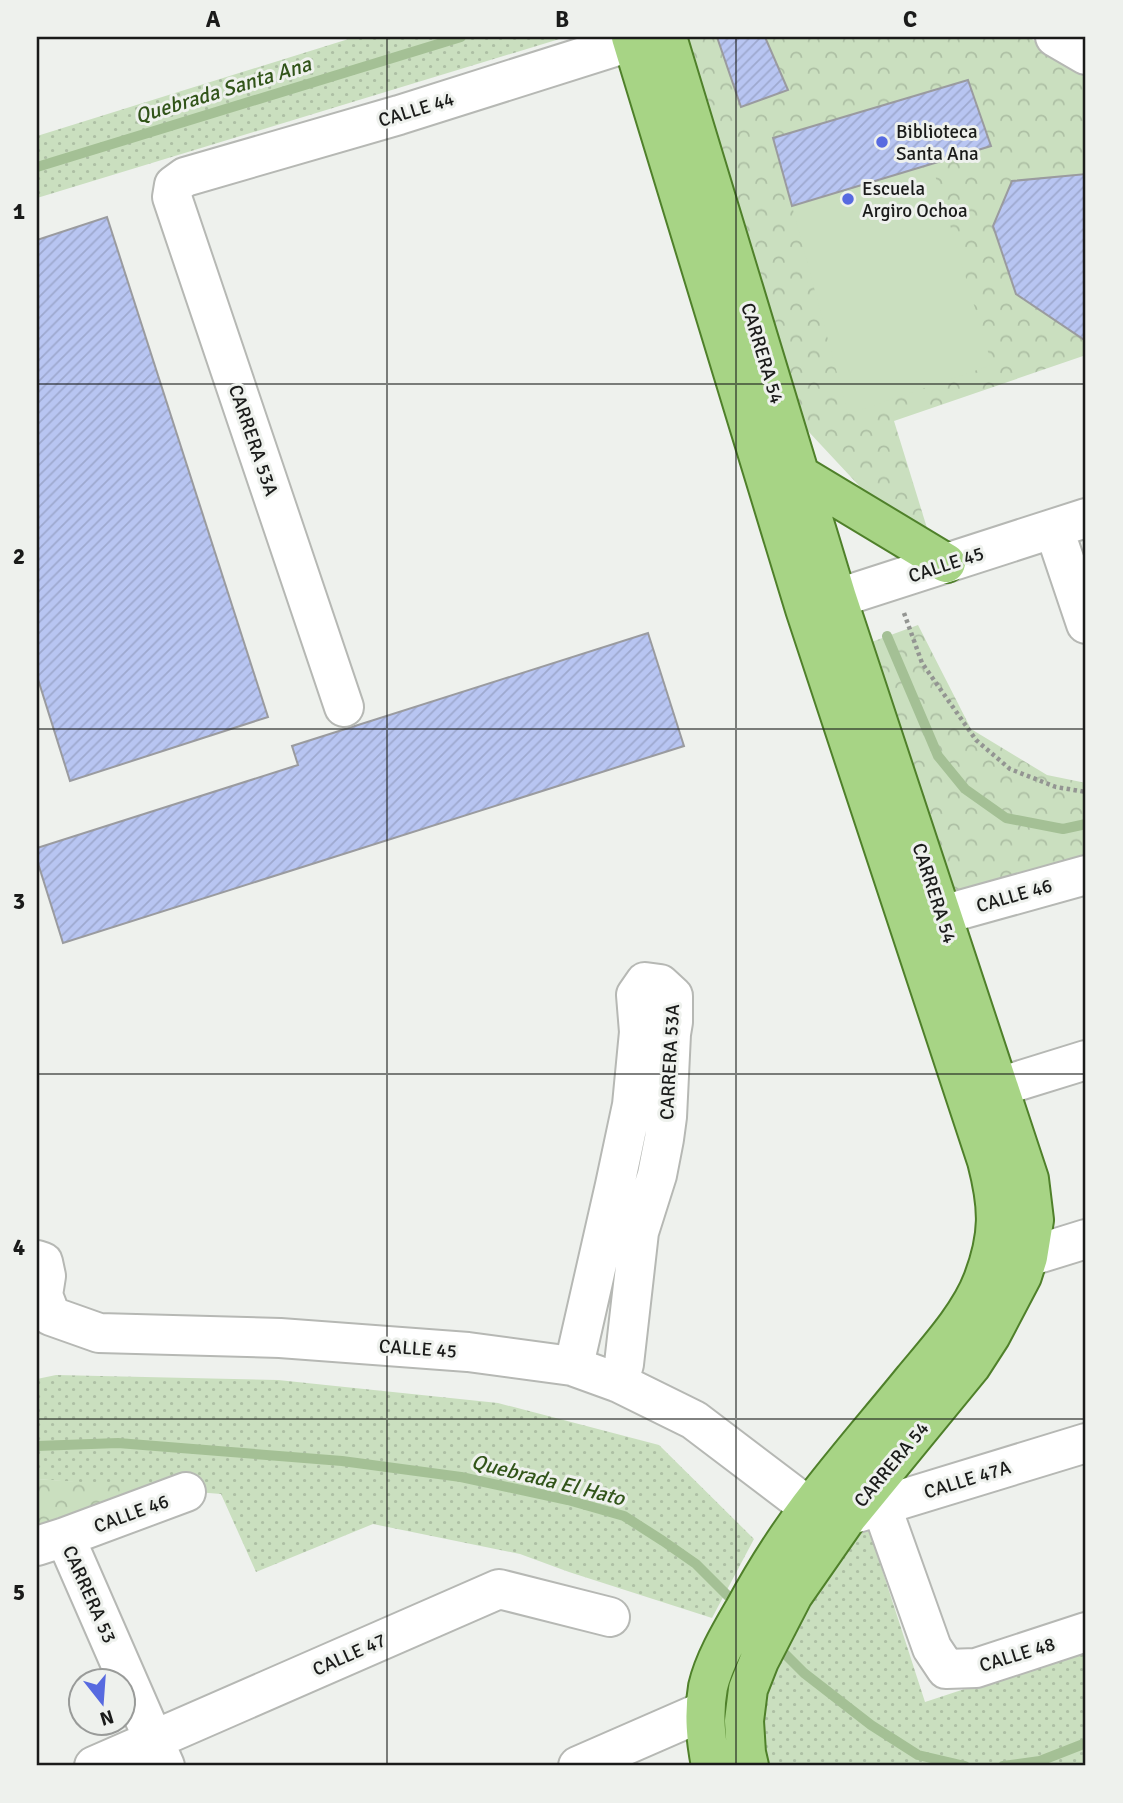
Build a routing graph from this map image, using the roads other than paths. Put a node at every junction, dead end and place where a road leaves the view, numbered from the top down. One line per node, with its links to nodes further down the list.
1 (1055, 37): 3 (street)
2 (644, 38): 4 (street, CALLE 44); 5 (main road, CARRERA 54); 8 (main road, CARRERA 54)
3 (1086, 55)
4 (185, 177): 10 (street, CARRERA 53A)
5 (800, 475): 7 (main road); 8 (main road, CARRERA 54)
6 (1070, 524): 7 (street, CALLE 45); 9 (street)
7 (946, 563): 8 (street, CALLE 45)
8 (821, 603): 12 (main road, CARRERA 54); 16 (main road, CARRERA 54)
9 (1086, 624)
10 (344, 707)
11 (1086, 875): 12 (street, CALLE 46)
12 (942, 915): 14 (main road, CARRERA 54)
13 (1086, 1060): 14 (street)
14 (999, 1087): 16 (main road, CARRERA 54)
15 (1086, 1240): 16 (street)
16 (1011, 1253): 22 (main road, CARRERA 54); 23 (main road, CARRERA 54)
17 (37, 1260): 18 (street, CALLE 45)
18 (572, 1366): 19 (street, CALLE 45); 19 (street, CARRERA 53A)
19 (619, 1383): 22 (street, CALLE 45)
20 (1086, 1443): 23 (street, CALLE 47A)
21 (186, 1492): 24 (street, CALLE 46)
22 (810, 1508): 25 (main road, CARRERA 54)
23 (865, 1511): 25 (main road, CARRERA 54); 27 (street, CALLE 48)
24 (51, 1542): 29 (street, CARRERA 53)
25 (780, 1583): 28 (main road, CARRERA 54); 33 (main road, CARRERA 54)
26 (610, 1617): 29 (street, CALLE 47)
27 (1086, 1632)
28 (704, 1711): 31 (street); 32 (main road)
29 (160, 1753): 30 (street, CALLE 47)
30 (94, 1766)
31 (578, 1766)
32 (711, 1766)
33 (749, 1766)

